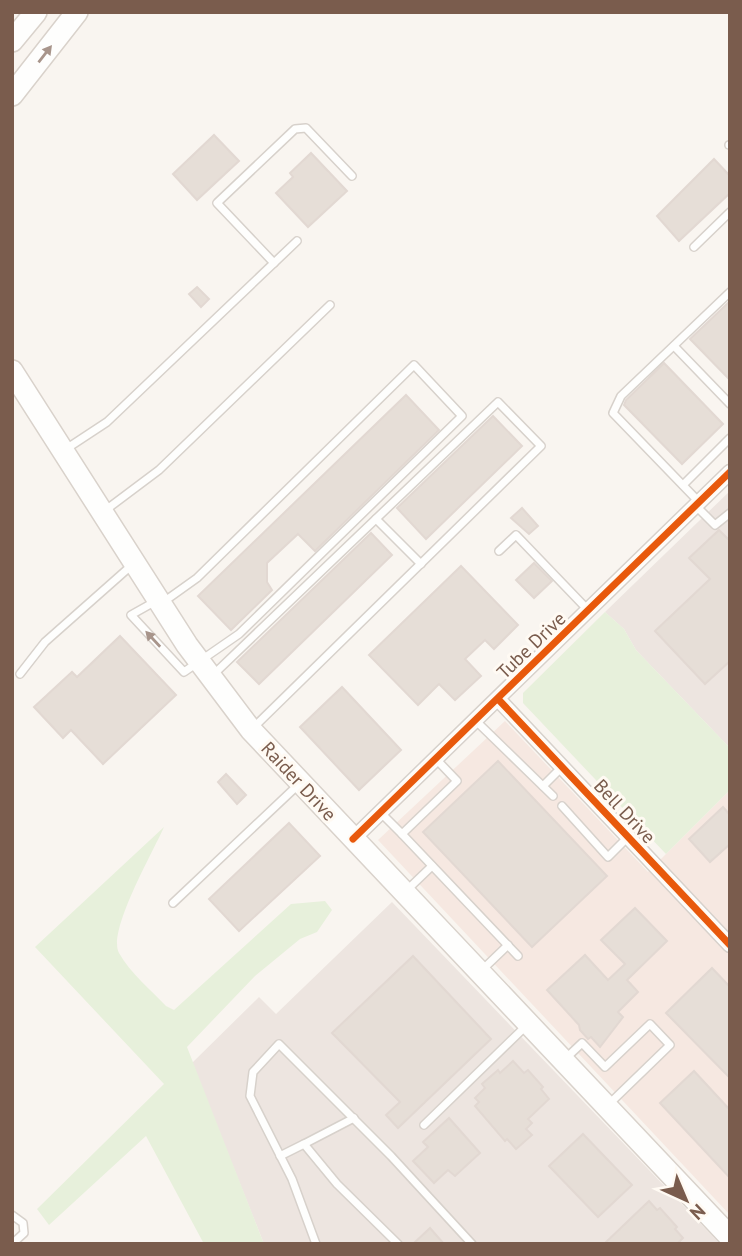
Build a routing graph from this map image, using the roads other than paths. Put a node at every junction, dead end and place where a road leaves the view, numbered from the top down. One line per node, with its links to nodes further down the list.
1 (36, 12): 3 (main road)
2 (77, 12): 4 (main road, one-way to 2)
3 (12, 41)
4 (12, 95)
5 (352, 176): 9 (lane)
6 (730, 212): 8 (lane)
7 (297, 241): 9 (lane)
8 (694, 247)
9 (274, 263): 16 (lane)
10 (730, 292): 12 (lane)
11 (330, 305): 20 (lane)
12 (674, 346): 14 (lane); 18 (lane)
13 (12, 371): 16 (main road, Raider Drive)
14 (730, 404)
15 (730, 438): 18 (lane)
16 (64, 451): 20 (main road, Raider Drive)
17 (730, 472): 19 (street, Tube Drive)
18 (683, 485): 19 (lane)
19 (697, 504): 21 (lane); 27 (street, Tube Drive)
20 (103, 512): 24 (main road, Raider Drive)
21 (730, 513)
22 (376, 519): 25 (lane); 25 (lane); 28 (lane)
23 (499, 551): 27 (lane)
24 (135, 562): 26 (main road, Raider Drive); 29 (lane)
25 (421, 564): 32 (lane)
26 (160, 601): 28 (main road, Raider Drive); 28 (lane, one-way to 26); 28 (lane)
27 (589, 611): 30 (street, Tube Drive)
28 (206, 669): 32 (main road, Raider Drive)
29 (20, 674)
30 (498, 699): 31 (street, Tube Drive); 34 (street, Bell Drive)
31 (476, 720): 33 (street, Tube Drive); 36 (lane)
32 (251, 730): 35 (main road, Raider Drive)
33 (436, 760): 39 (street, Tube Drive); 40 (lane)
34 (562, 768): 36 (lane); 41 (street, Bell Drive)
35 (301, 782): 42 (main road, Raider Drive); 45 (lane)
36 (543, 786): 37 (lane)
37 (553, 796)
38 (562, 806): 41 (lane)
39 (381, 813): 40 (lane); 42 (street, Tube Drive)
40 (402, 834): 43 (lane)
41 (628, 837): 47 (street, Bell Drive)
42 (353, 839): 44 (main road, Raider Drive)
43 (432, 866): 44 (lane); 46 (lane)
44 (404, 893): 49 (main road, Raider Drive)
45 (173, 904)
46 (508, 945): 48 (lane); 49 (lane)
47 (730, 945)
48 (519, 956)
49 (480, 972): 50 (main road, Raider Drive)
50 (528, 1024): 51 (main road, Raider Drive); 54 (lane)
51 (563, 1061): 52 (main road, Raider Drive); 52 (lane)
52 (607, 1107): 58 (main road, Raider Drive)
53 (354, 1118): 55 (lane); 56 (lane); 62 (lane)
54 (424, 1125)
55 (304, 1143): 56 (lane); 61 (lane)
56 (280, 1156): 60 (lane)
57 (12, 1215): 59 (lane)
58 (730, 1237)
59 (12, 1244)
60 (316, 1244)
61 (398, 1244)
62 (472, 1244)

